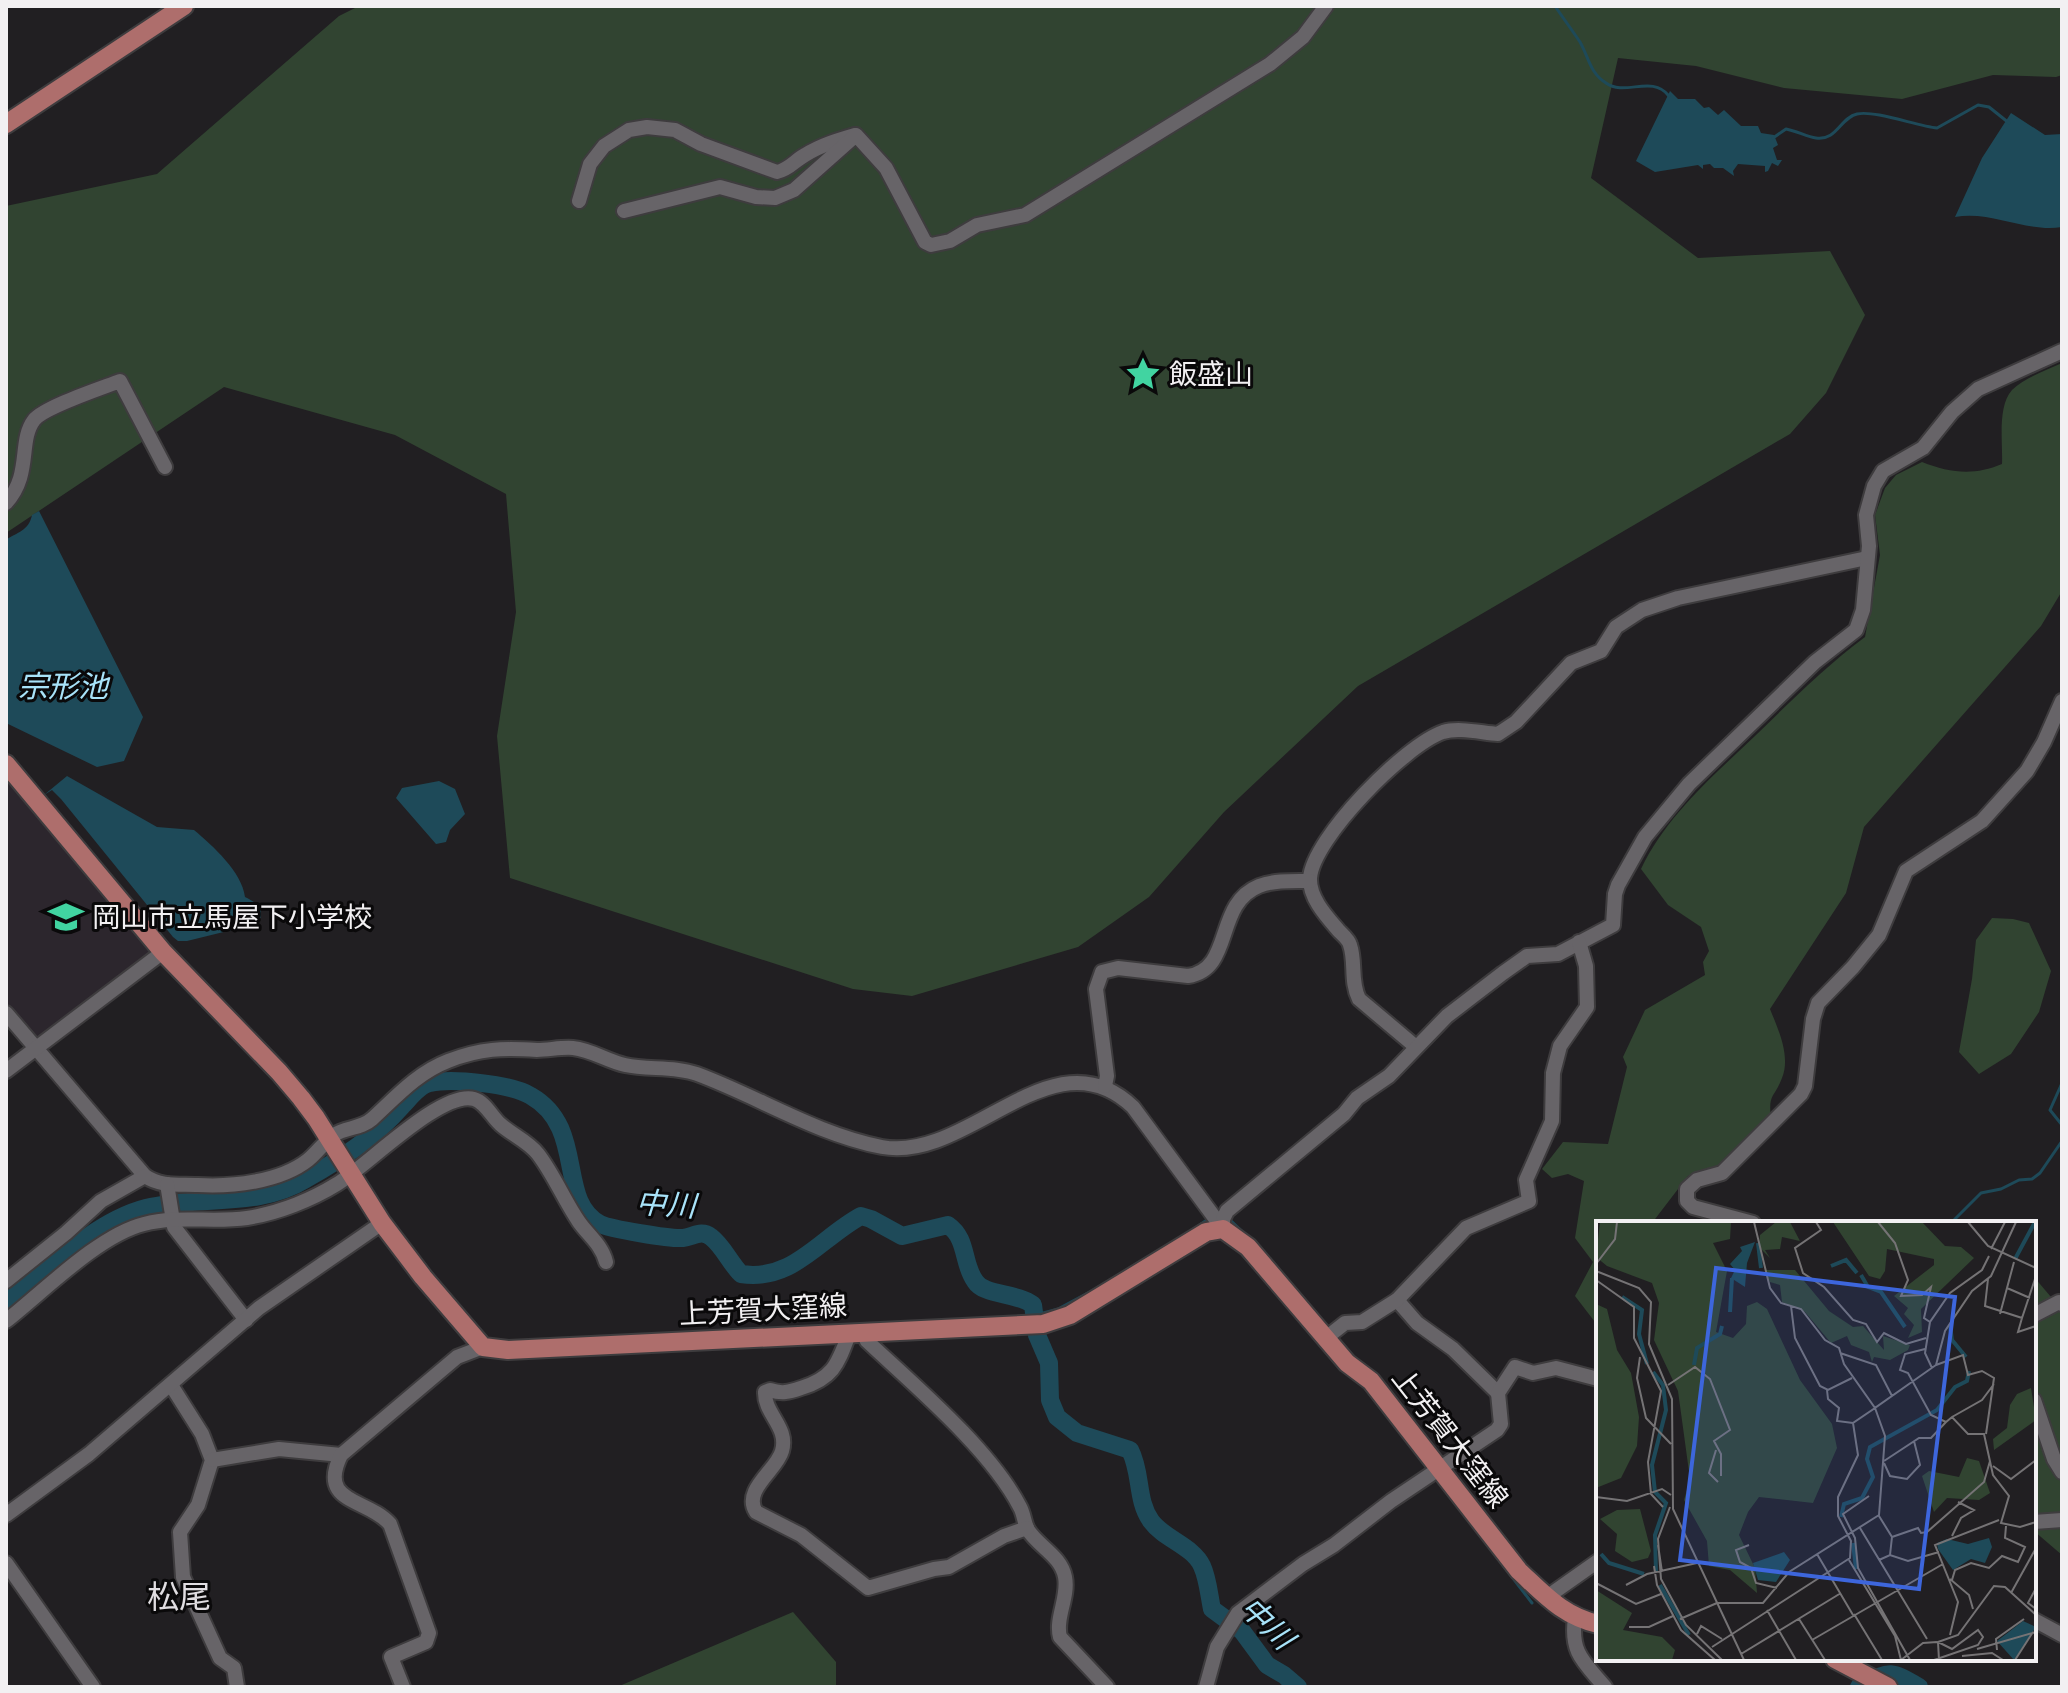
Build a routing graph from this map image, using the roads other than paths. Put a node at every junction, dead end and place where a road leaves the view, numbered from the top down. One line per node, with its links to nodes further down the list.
1 (184, 6): 3 (main road)
2 (1326, 6): 4 (street)
3 (6, 124)
4 (856, 135): 5 (street); 6 (street)
5 (579, 201)
6 (624, 211)
7 (2062, 351): 10 (street)
8 (165, 467): 9 (street)
9 (6, 503)
10 (1867, 558): 13 (street); 14 (street)
11 (2062, 701): 27 (street)
12 (6, 764): 15 (main road)
13 (1310, 881): 17 (street); 20 (street)
14 (1580, 944): 17 (street); 31 (street)
15 (163, 952): 18 (street); 21 (main road)
16 (6, 1013): 18 (street)
17 (1414, 1046): 26 (street)
18 (36, 1049): 19 (street); 23 (street)
19 (6, 1071)
20 (1105, 1086): 21 (street); 26 (street)
21 (332, 1142): 22 (main road); 24 (street)
22 (349, 1172): 25 (street); 28 (main road); 29 (street)
23 (145, 1176): 24 (street); 30 (street)
24 (167, 1188): 25 (street)
25 (171, 1217): 34 (street); 35 (street)
26 (1218, 1219): 36 (main road, 上芳賀大窪線); 37 (main road, 上芳賀大窪線)
27 (1746, 1221)
28 (382, 1223): 34 (street); 38 (main road)
29 (606, 1262)
30 (6, 1281)
31 (1397, 1300): 37 (street); 41 (street)
32 (2062, 1304): 33 (street)
33 (2036, 1314)
34 (246, 1320): 40 (street)
35 (6, 1321)
36 (856, 1333): 38 (main road, 上芳賀大窪線); 50 (street); 50 (street)
37 (1326, 1338): 45 (main road, 上芳賀大窪線)
38 (483, 1347): 43 (street)
39 (1596, 1378): 41 (street)
40 (171, 1385): 44 (street); 47 (street)
41 (1498, 1393): 45 (street)
42 (2036, 1406): 46 (street)
43 (341, 1455): 44 (street); 61 (street)
44 (212, 1460): 60 (street)
45 (1439, 1470): 53 (main road, 上芳賀大窪線); 63 (street)
46 (2062, 1472)
47 (6, 1515)
48 (2062, 1520): 49 (street)
49 (2036, 1522)
50 (1027, 1528): 62 (street)
51 (1596, 1562): 53 (street)
52 (6, 1563): 59 (street)
53 (1547, 1597): 54 (main road, 上芳賀大窪線)
54 (1575, 1618): 56 (main road, 上芳賀大窪線); 64 (street)
55 (2036, 1621): 57 (street)
56 (1596, 1623)
57 (2062, 1635)
58 (1839, 1661): 65 (main road)
59 (93, 1687)
60 (237, 1687)
61 (403, 1687)
62 (1107, 1687)
63 (1206, 1687)
64 (1605, 1687)
65 (1888, 1687)

